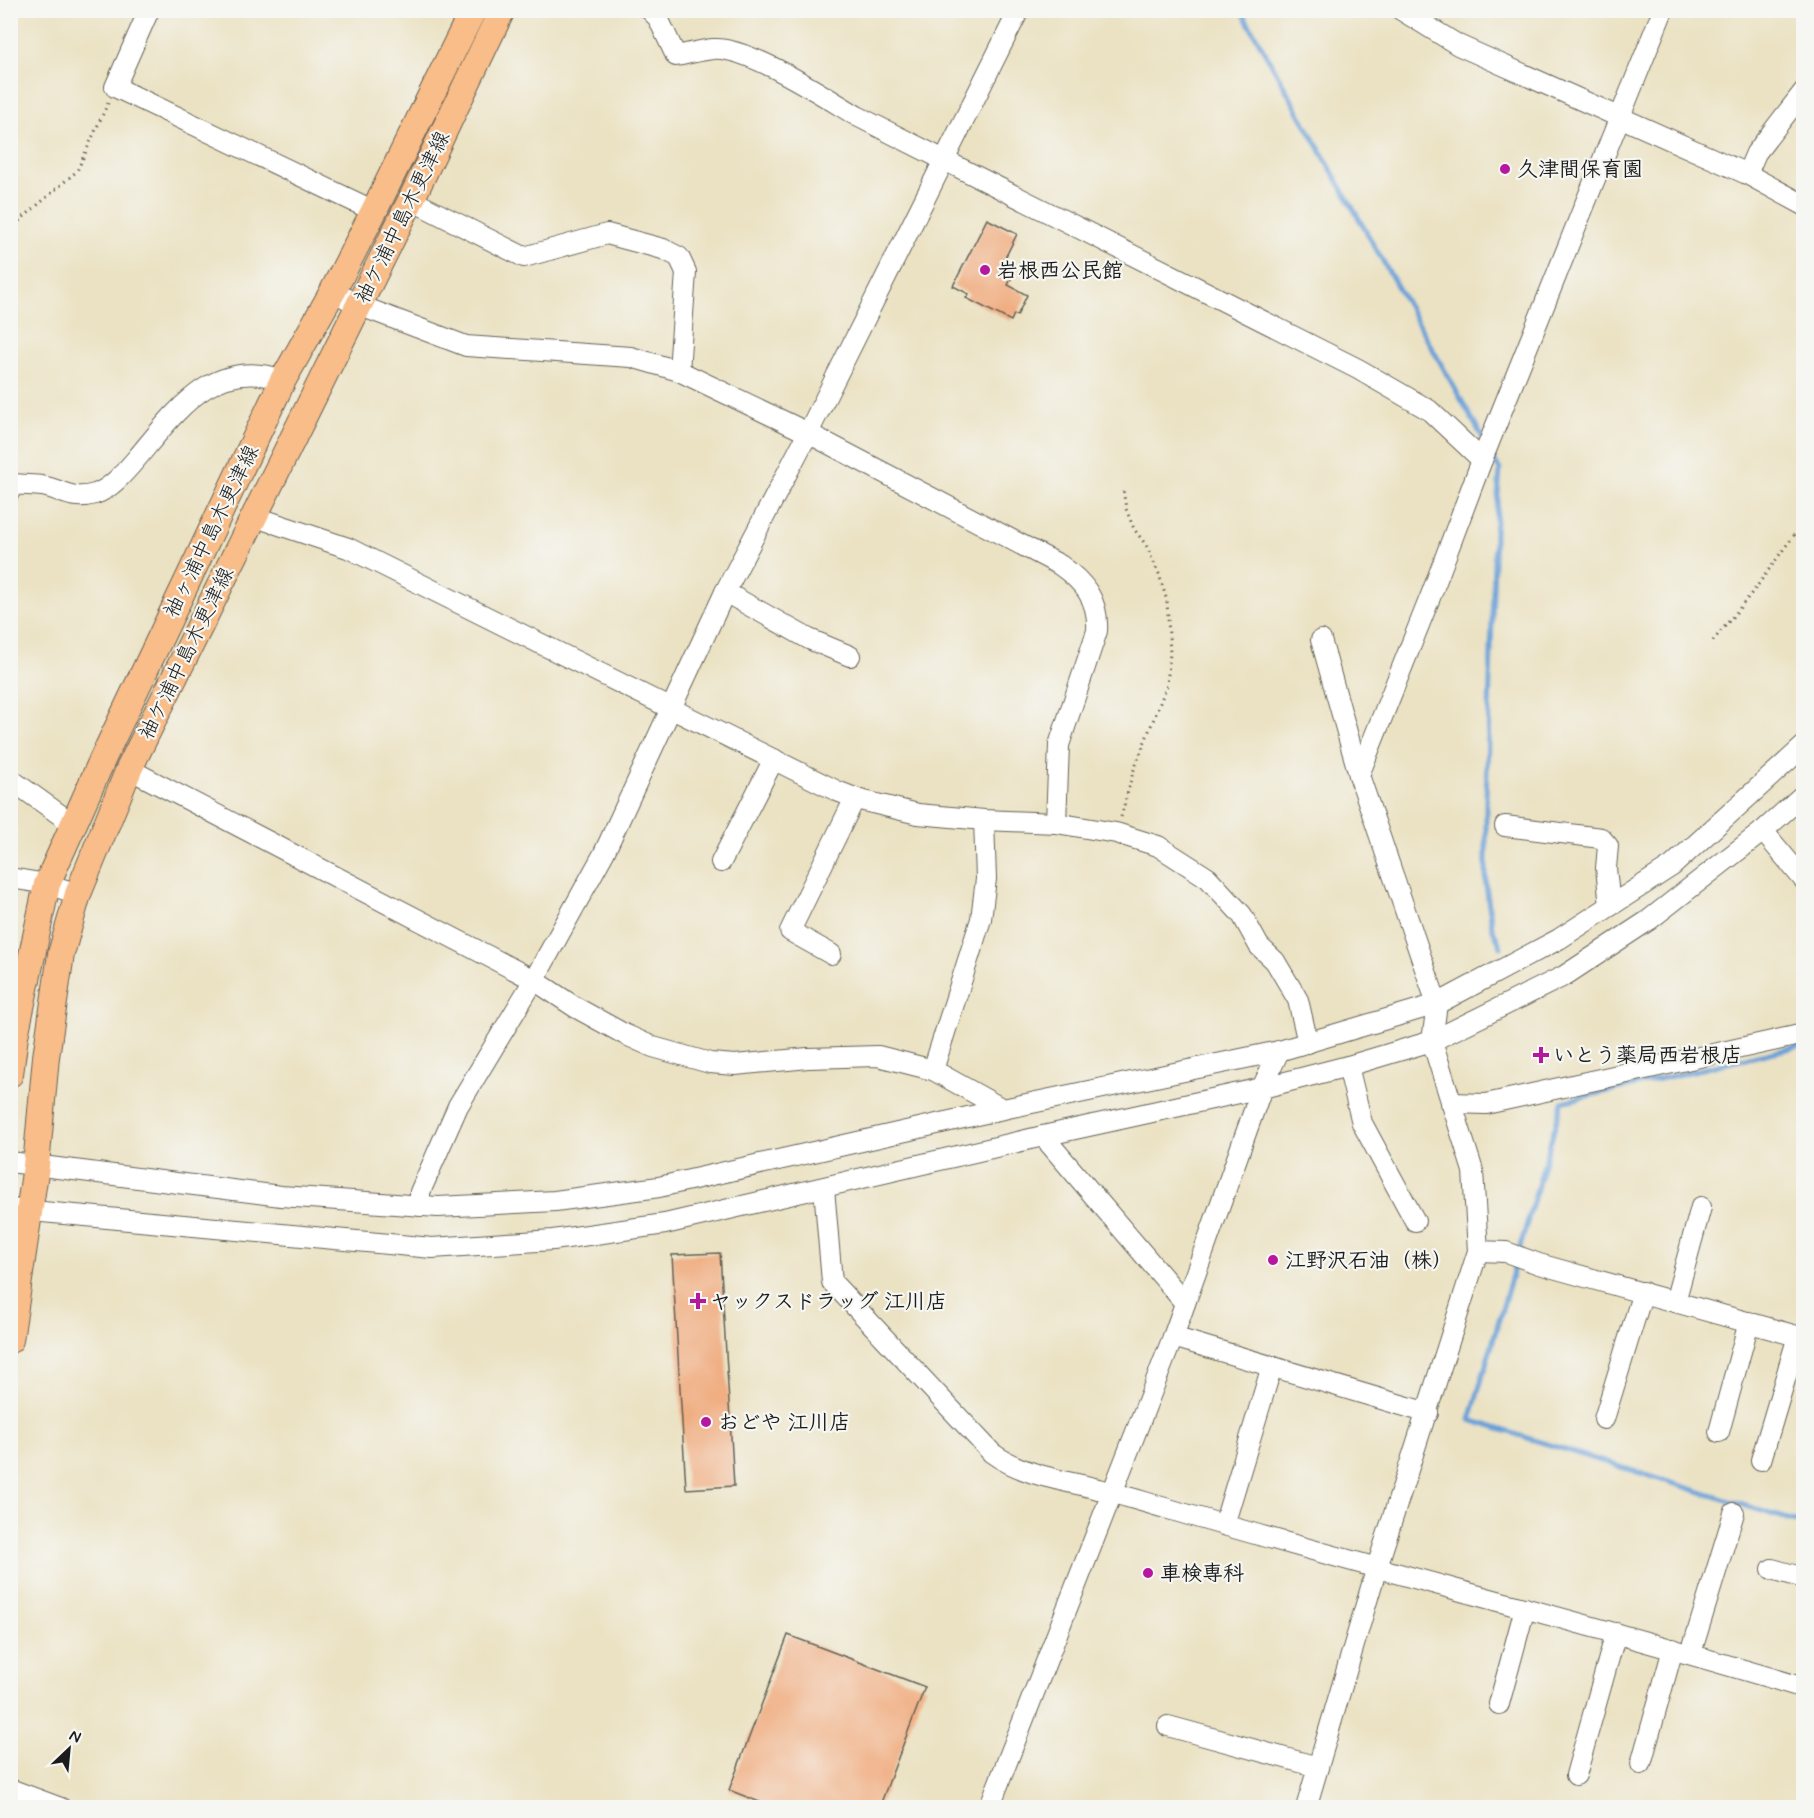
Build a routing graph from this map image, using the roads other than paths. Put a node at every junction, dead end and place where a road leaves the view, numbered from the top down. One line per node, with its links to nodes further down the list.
1 (149, 10): 14 (street)
2 (473, 10): 14 (main road, 袖ヶ浦中島木更津線)
3 (502, 10): 12 (main road, 袖ケ浦中島木更津線)
4 (650, 10): 10 (street)
5 (1019, 10): 10 (street)
6 (1401, 10): 9 (street)
7 (1663, 10): 9 (street)
8 (1803, 91): 11 (street)
9 (1621, 117): 11 (street); 20 (street)
10 (945, 160): 19 (street); 20 (street)
11 (1747, 174): 13 (street)
12 (411, 200): 16 (main road, 袖ケ浦中島木更津線); 17 (street)
13 (1803, 205)
14 (374, 211): 15 (main road, 袖ヶ浦中島木更津線)
15 (333, 291): 16 (street); 18 (main road, 袖ヶ浦中島木更津線)
16 (358, 305): 17 (street); 22 (main road, 袖ケ浦中島木更津線)
17 (679, 371): 19 (street)
18 (283, 380): 21 (street); 36 (main road, 袖ヶ浦中島木更津線)
19 (808, 433): 23 (street); 35 (street)
20 (1482, 460): 30 (street)
21 (10, 491)
22 (254, 516): 26 (street); 29 (main road, 袖ケ浦中島木更津線)
23 (725, 592): 25 (street); 26 (street)
24 (1321, 640): 30 (street)
25 (850, 656)
26 (671, 708): 28 (street); 46 (street)
27 (1803, 746): 44 (street)
28 (774, 759): 33 (street); 39 (street)
29 (129, 769): 43 (main road, 袖ケ浦中島木更津線); 46 (street)
30 (1359, 775): 47 (street)
31 (10, 779): 36 (street)
32 (1803, 794): 38 (street)
33 (855, 798): 34 (street); 45 (street)
34 (984, 820): 35 (street); 53 (street)
35 (1056, 823): 50 (street)
36 (73, 825): 42 (main road, 袖ヶ浦中島木更津線)
37 (1505, 826): 44 (street)
38 (1764, 831): 41 (street); 49 (street)
39 (721, 862)
40 (10, 878): 42 (street)
41 (1803, 880)
42 (47, 884): 43 (street); 54 (main road, 袖ヶ浦中島木更津線)
43 (78, 894): 60 (main road, 袖ケ浦中島木更津線)
44 (1610, 906): 47 (street)
45 (831, 954)
46 (534, 980): 53 (street); 62 (street)
47 (1437, 1004): 49 (street); 50 (street)
48 (1803, 1034): 56 (street)
49 (1432, 1041): 52 (street); 56 (street)
50 (1308, 1043): 51 (street)
51 (1279, 1051): 55 (street); 57 (street)
52 (1348, 1066): 55 (street); 65 (street)
53 (933, 1070): 57 (street)
54 (10, 1074)
55 (1262, 1088): 58 (street); 69 (street)
56 (1451, 1102): 66 (street)
57 (1003, 1109): 62 (street)
58 (1043, 1136): 61 (street); 69 (street)
59 (10, 1162): 60 (street)
60 (36, 1166): 62 (street); 64 (main road, 袖ケ浦中島木更津線)
61 (824, 1188): 64 (street); 79 (street)
62 (420, 1206)
63 (1701, 1207): 68 (street)
64 (20, 1210): 73 (main road, 袖ケ浦中島木更津線)
65 (1415, 1221)
66 (1478, 1251): 67 (street); 75 (street)
67 (1643, 1292): 68 (street); 76 (street)
68 (1675, 1302): 70 (street)
69 (1185, 1303): 71 (street)
70 (1749, 1322): 72 (street); 77 (street)
71 (1173, 1337): 74 (street); 79 (street)
72 (1801, 1337): 78 (street)
73 (10, 1340)
74 (1272, 1366): 75 (street); 81 (street)
75 (1428, 1413): 82 (street)
76 (1604, 1419)
77 (1719, 1432)
78 (1761, 1460)
79 (1111, 1492): 81 (street); 96 (street)
80 (1734, 1513): 87 (street)
81 (1224, 1525): 82 (street)
82 (1377, 1568): 85 (street); 92 (street)
83 (1772, 1569): 84 (street)
84 (1803, 1578)
85 (1525, 1608): 86 (street); 89 (street)
86 (1616, 1633): 87 (street); 93 (street)
87 (1682, 1651): 88 (street); 91 (street)
88 (1803, 1688)
89 (1499, 1704)
90 (1168, 1726): 92 (street)
91 (1641, 1764)
92 (1318, 1767): 97 (street)
93 (1576, 1775)
94 (10, 1789): 95 (street)
95 (61, 1808)
96 (989, 1808)
97 (1306, 1808)

